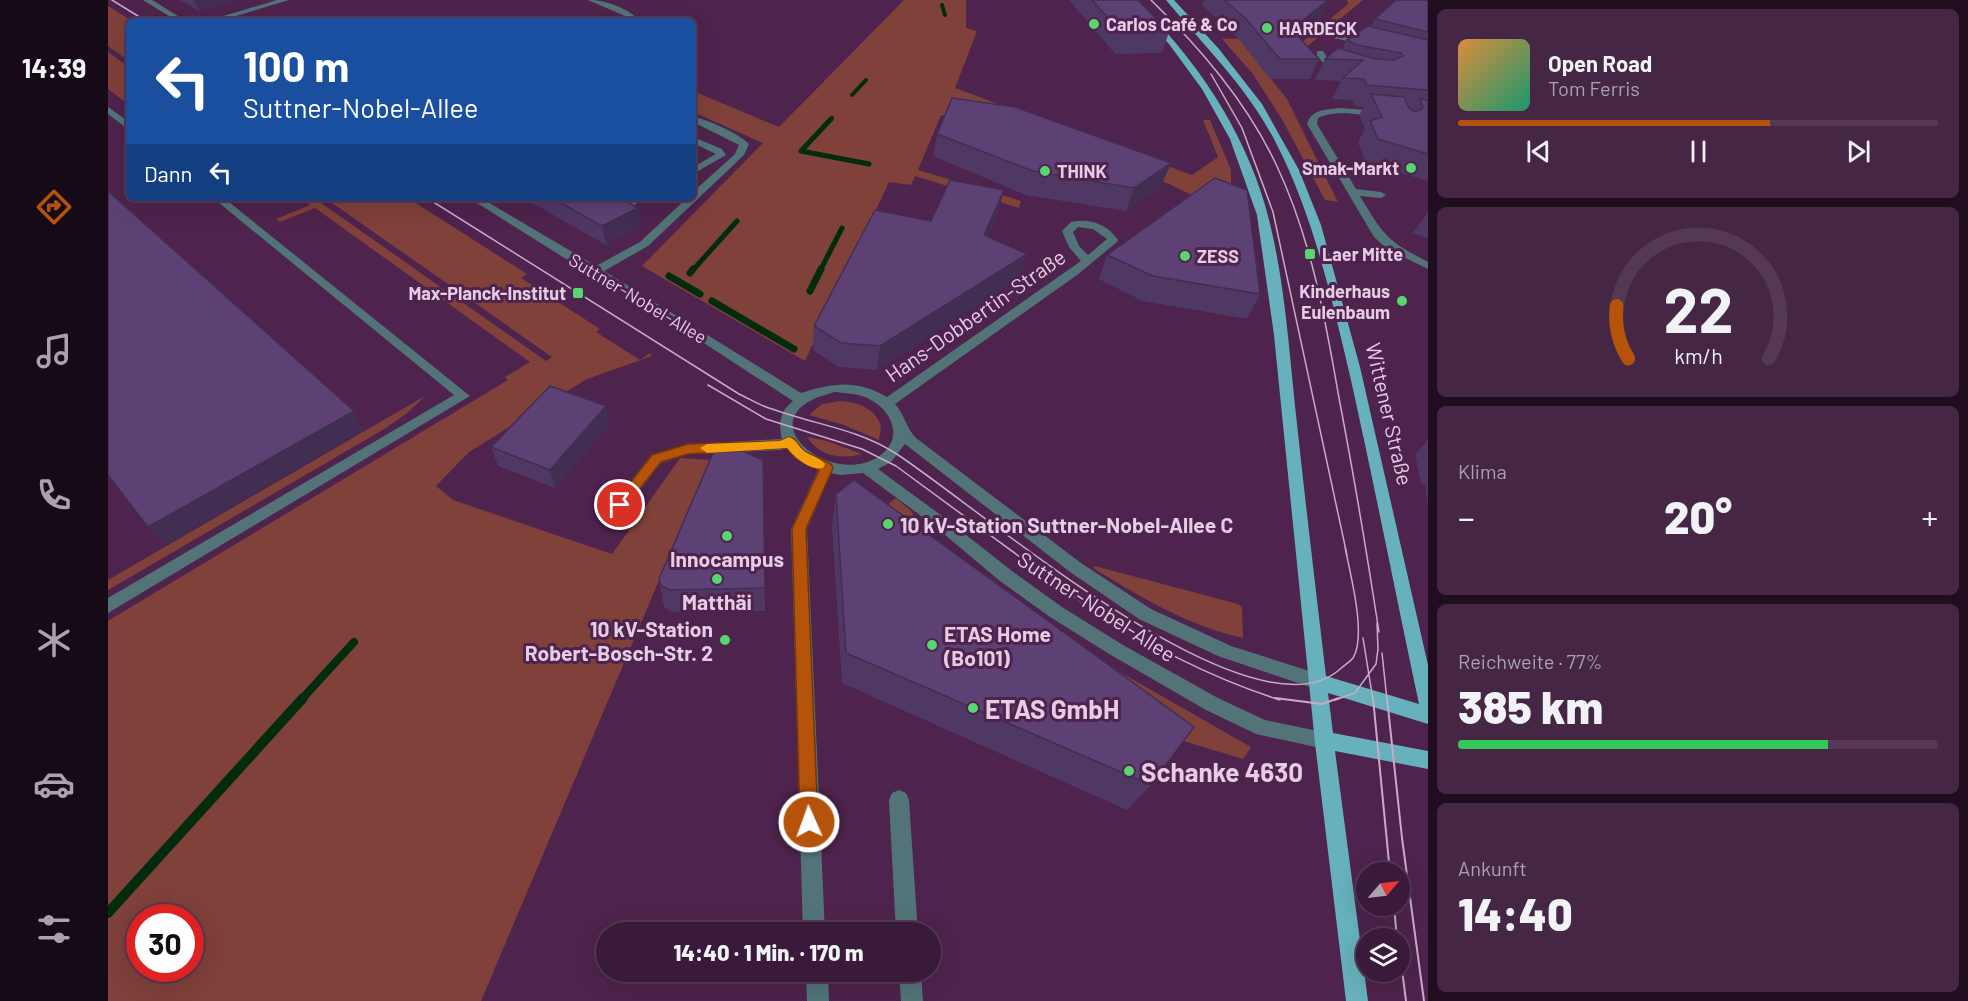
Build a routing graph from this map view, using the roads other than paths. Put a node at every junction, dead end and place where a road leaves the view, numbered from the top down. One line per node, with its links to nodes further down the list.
1 (147, 0): 6 (street)
2 (285, 0): 7 (street)
3 (592, 0): 8 (street)
4 (1132, 0): 40 (main road)
5 (1170, 0): 41 (main road, Wittener Straße)
6 (177, 18)
7 (219, 18)
8 (632, 18)
9 (1352, 31): 10 (street)
10 (1370, 35)
11 (1336, 36): 12 (street)
12 (1375, 45)
13 (1320, 53): 14 (street)
14 (1350, 71)
15 (108, 110): 18 (street)
16 (1387, 114): 23 (street)
17 (696, 120): 22 (street)
18 (126, 125)
19 (696, 141): 20 (street)
20 (696, 171)
21 (696, 175): 22 (street)
22 (708, 182): 24 (street)
23 (1352, 192): 25 (street); 30 (street)
24 (696, 195)
25 (1381, 195)
26 (222, 201): 39 (street)
27 (479, 201): 31 (street, Suttner-Nobel-Allee)
28 (690, 201): 31 (street)
29 (1087, 260): 33 (street, Hans-Dobbertin-Straße)
30 (1428, 266)
31 (594, 272): 32 (street, Suttner-Nobel-Allee)
32 (801, 399): 33 (street); 35 (street)
33 (887, 403): 34 (street, Suttner-Nobel-Allee)
34 (902, 433): 37 (street); 40 (street, Suttner-Nobel-Allee)
35 (789, 442): 36 (street); 38 (street)
36 (826, 468): 37 (street); 46 (street)
37 (866, 468): 43 (street, Suttner-Nobel-Allee)
38 (620, 505)
39 (108, 606)
40 (1318, 682): 42 (main road); 43 (main road)
41 (1428, 705)
42 (1428, 715)
43 (1325, 740): 44 (main road); 52 (main road)
44 (1428, 760)
45 (898, 800): 47 (street)
46 (814, 922)
47 (906, 922)
48 (817, 982): 50 (street)
49 (911, 982): 51 (street)
50 (818, 1001)
51 (912, 1001)
52 (1357, 1001)

